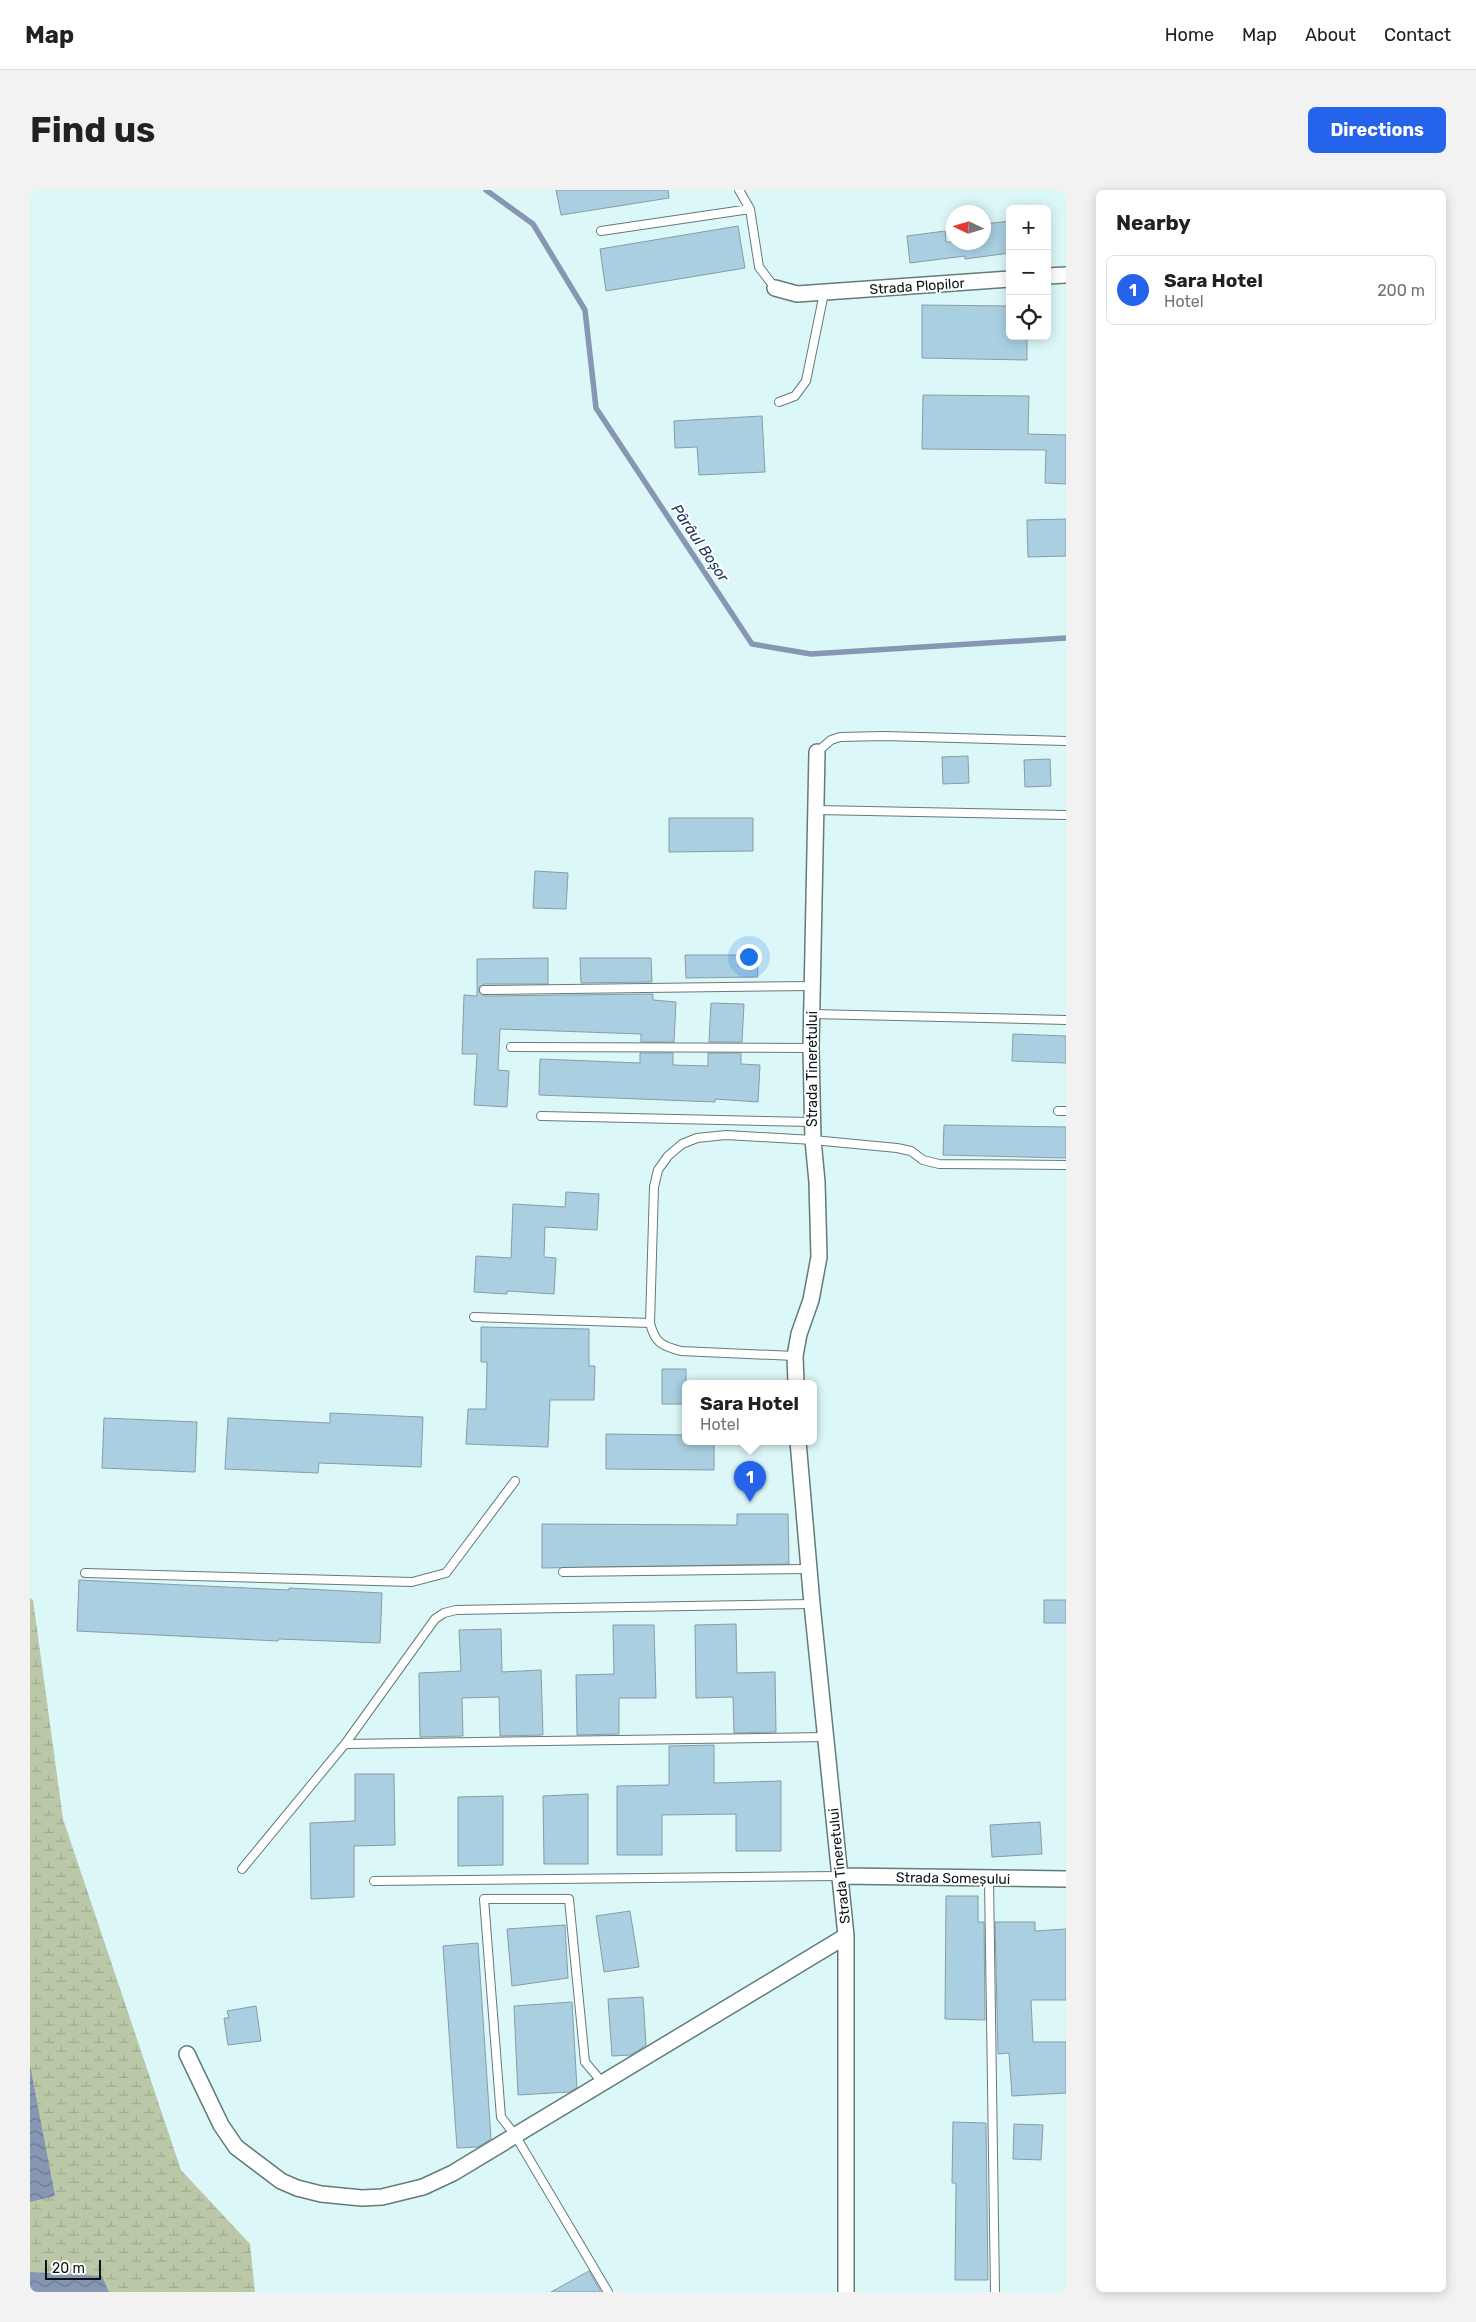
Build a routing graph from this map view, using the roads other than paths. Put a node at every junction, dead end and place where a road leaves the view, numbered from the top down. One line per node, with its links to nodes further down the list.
1 (739, 190): 2 (lane)
2 (750, 208): 3 (lane); 7 (lane)
3 (601, 231)
4 (1066, 275): 5 (street)
5 (1051, 276)
6 (1006, 279): 8 (street, Strada Plopilor)
7 (775, 288): 8 (street, Strada Plopilor)
8 (824, 293): 9 (lane)
9 (778, 402)
10 (1066, 741): 11 (lane)
11 (816, 752): 12 (street, Strada Tineretului)
12 (817, 810): 13 (lane); 14 (street, Strada Tineretului)
13 (1066, 814)
14 (813, 986): 15 (lane); 16 (street, Strada Tineretului)
15 (484, 990)
16 (811, 1014): 17 (lane); 19 (street, Strada Tineretului)
17 (1066, 1020)
18 (511, 1047): 19 (lane)
19 (811, 1048): 21 (street, Strada Tineretului)
20 (541, 1116): 21 (lane)
21 (812, 1122): 22 (street, Strada Tineretului)
22 (813, 1140): 23 (lane); 25 (lane); 26 (street, Strada Tineretului)
23 (1066, 1165)
24 (474, 1317): 25 (lane)
25 (650, 1323): 26 (lane)
26 (795, 1356): 27 (street, Strada Tineretului)
27 (796, 1380)
28 (798, 1445): 30 (street, Strada Tineretului)
29 (515, 1481): 32 (lane)
30 (809, 1569): 31 (lane); 33 (street, Strada Tineretului)
31 (563, 1572)
32 (85, 1573)
33 (812, 1604): 34 (street, Strada Tineretului); 35 (lane)
34 (825, 1737): 35 (lane); 37 (street, Strada Tineretului)
35 (345, 1744): 36 (lane)
36 (242, 1869)
37 (841, 1876): 38 (street, Strada Someșului); 40 (lane); 41 (street, Strada Tineretului)
38 (989, 1879): 39 (street, Strada Someșului); 47 (lane)
39 (1066, 1879)
40 (374, 1881)
41 (846, 1936): 43 (street); 46 (street, Strada Tineretului)
42 (187, 2054): 44 (street)
43 (602, 2082): 44 (street); 44 (lane)
44 (515, 2135): 45 (lane)
45 (608, 2292)
46 (846, 2292)
47 (995, 2292)

